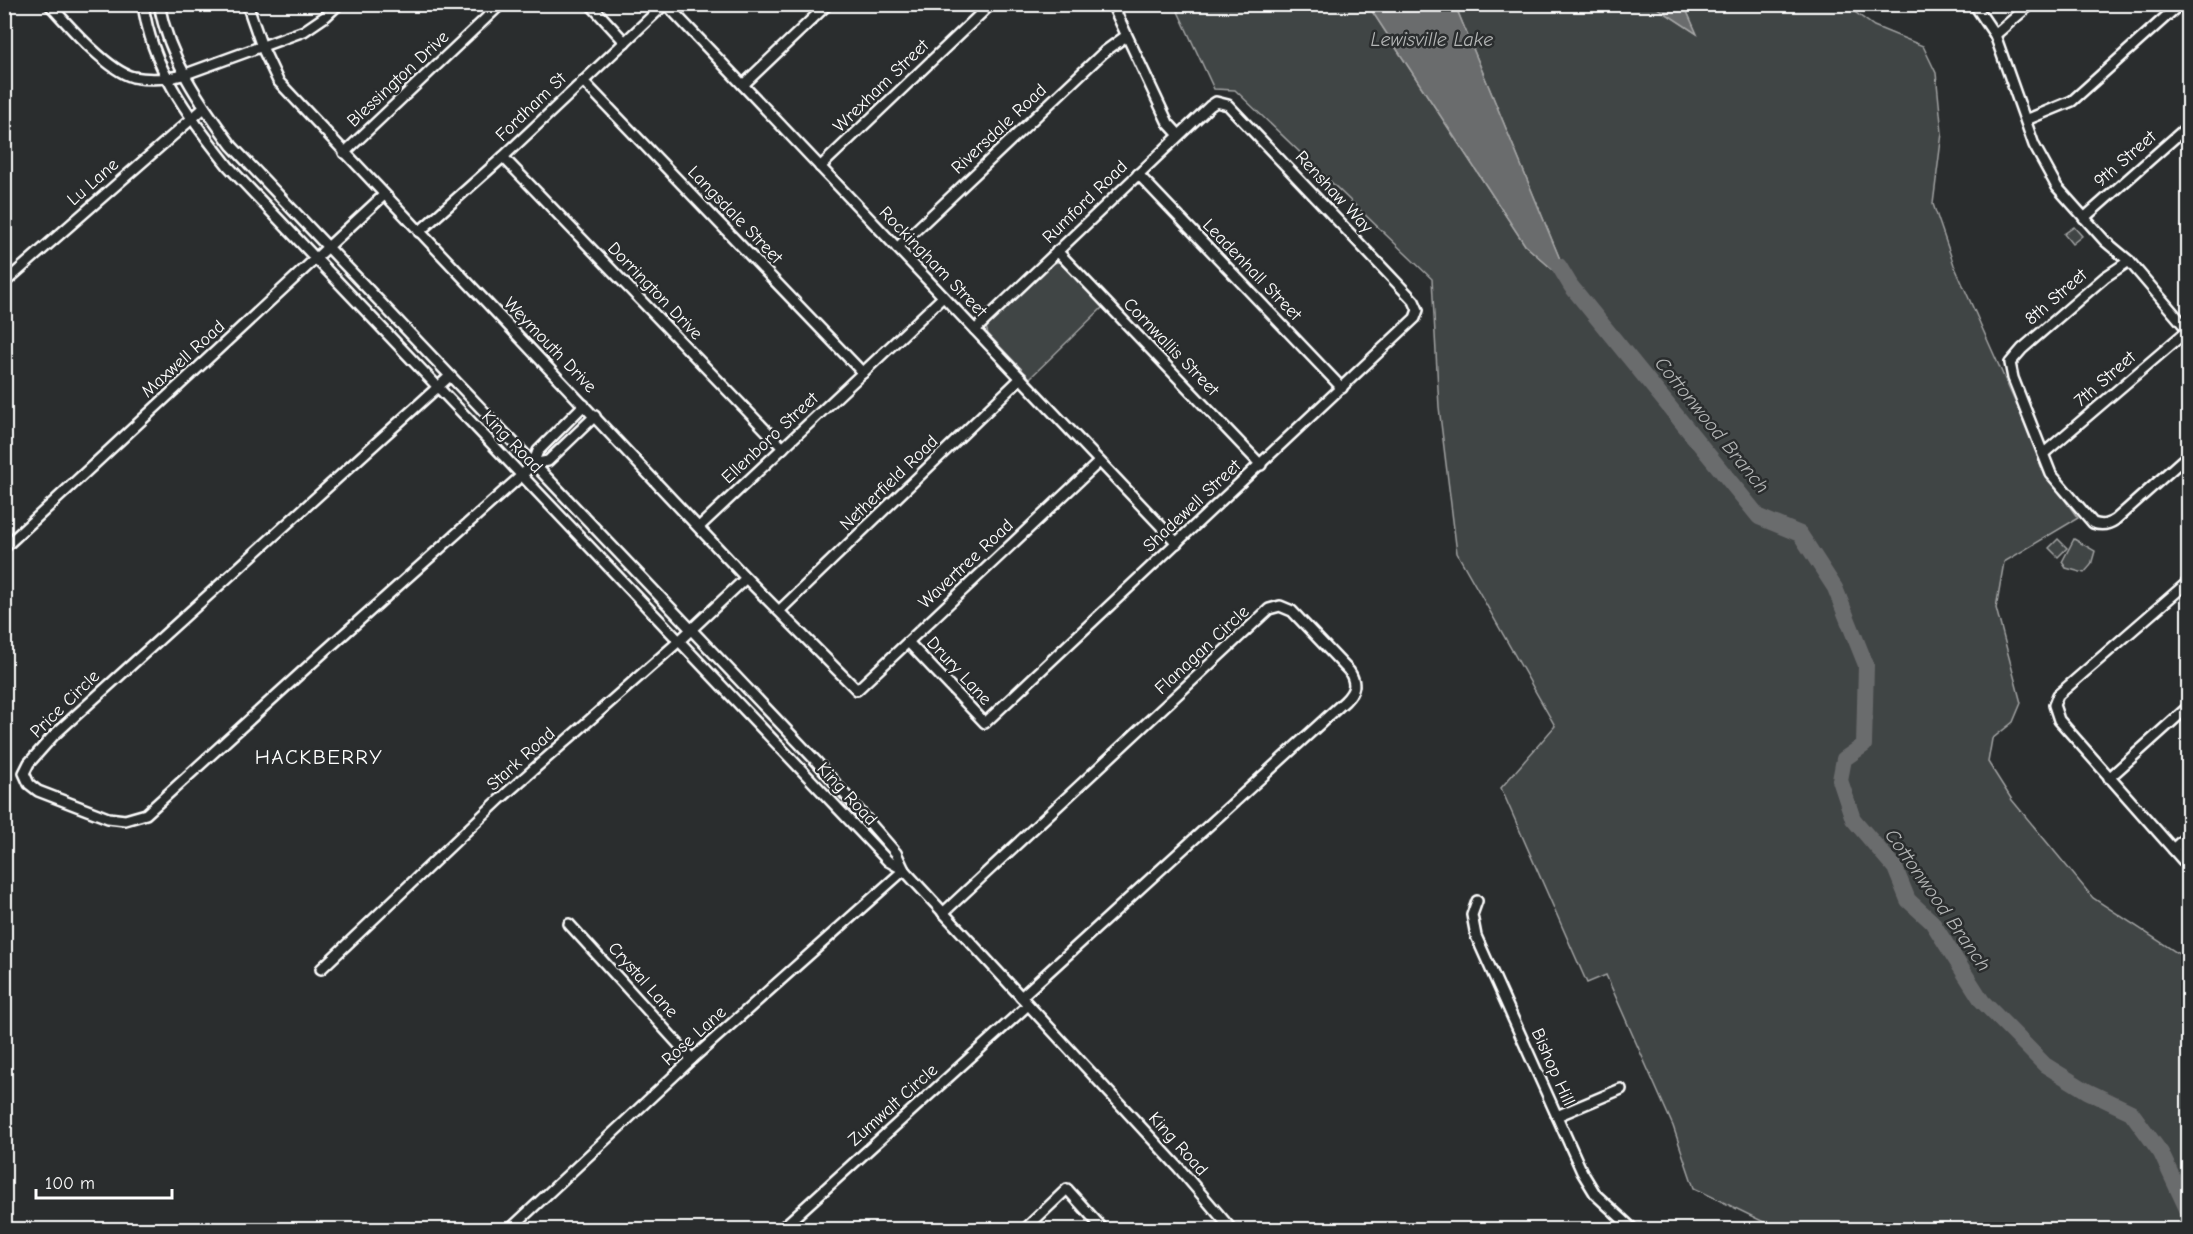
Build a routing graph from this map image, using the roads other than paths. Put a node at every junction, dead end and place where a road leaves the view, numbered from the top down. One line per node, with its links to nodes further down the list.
1 (49, 4): 20 (street)
2 (143, 4): 20 (street, King Road)
3 (159, 4): 19 (street, King Road)
4 (246, 4): 18 (street, Weymouth Drive)
5 (339, 4): 18 (street)
6 (501, 4): 29 (street, Blessington Drive)
7 (590, 4): 17 (street)
8 (666, 4): 17 (street, Fordham St); 22 (street, Rockingham Street)
9 (828, 4): 22 (street)
10 (991, 4): 31 (street, Wrexham Street)
11 (1112, 4): 15 (street)
12 (1974, 4): 16 (street)
13 (2031, 4): 16 (street)
14 (2180, 4): 26 (street)
15 (1126, 36): 28 (street); 37 (street, Riversdale Road)
16 (1995, 36): 26 (street)
17 (625, 42): 21 (street, Fordham St)
18 (261, 47): 19 (street); 29 (street, Weymouth Drive)
19 (183, 75): 20 (street); 24 (street, King Road)
20 (166, 79): 25 (street, King Road)
21 (583, 81): 30 (street, Fordham St); 46 (street, Langsdale Street)
22 (743, 85): 31 (street, Rockingham Street)
23 (1220, 103): 28 (street, Rumford Road); 43 (street, Renshaw Way)
24 (204, 108): 25 (street, Lu Lane); 36 (street, King Road)
25 (190, 118): 39 (street, King Road); 41 (street, Lu Lane)
26 (2026, 120): 34 (street)
27 (2188, 126): 34 (street, 9th Street)
28 (1179, 135): 32 (street, Rumford Road)
29 (344, 153): 33 (street, Weymouth Drive)
30 (503, 157): 35 (street, Fordham St); 53 (street, Dorrington Drive)
31 (820, 167): 37 (street, Rockingham Street)
32 (1138, 174): 38 (street, Rumford Road); 50 (street, Leadenhall Street)
33 (384, 195): 35 (street, Weymouth Drive); 36 (street, Maxwell Road)
34 (2084, 218): 40 (street)
35 (419, 232): 51 (street, Weymouth Drive)
36 (328, 248): 39 (street, Maxwell Road); 47 (street, King Road)
37 (897, 248): 42 (street, Rockingham Street)
38 (1057, 251): 44 (street, Rumford Road); 58 (street, Cornwallis Street)
39 (315, 260): 49 (street, King Road); 64 (street, Maxwell Road)
40 (2128, 261): 45 (street); 54 (street, 8th Street)
41 (4, 283)
42 (943, 297): 44 (street, Rockingham Street); 46 (street, Ellenboro Street)
43 (1418, 310): 50 (street, Shadewell Street)
44 (975, 330): 48 (street, Rockingham Street)
45 (2188, 330): 54 (street, 7th Street)
46 (863, 373): 53 (street, Ellenboro Street)
47 (450, 376): 49 (street, Price Circle); 57 (street, King Road)
48 (1021, 378): 56 (street, Rockingham Street); 67 (street, Netherfield Road)
49 (438, 388): 59 (street, King Road); 59 (street, Price Circle)
50 (1342, 388): 58 (street, Shadewell Street)
51 (584, 405): 52 (street, Weymouth Drive); 57 (street)
52 (595, 416): 57 (street); 62 (street, Weymouth Drive)
53 (783, 448): 62 (street, Ellenboro Street)
54 (2043, 454): 55 (street)
55 (2188, 455)
56 (1099, 462): 63 (street, Rockingham Street); 70 (street, Wavertree Road)
57 (533, 464): 59 (street); 60 (street, King Road)
58 (1261, 465): 63 (street, Shadewell Street)
59 (521, 476): 61 (street, King Road)
60 (582, 515): 61 (street); 68 (street, King Road)
61 (568, 526): 69 (street, King Road)
62 (699, 527): 65 (street, Weymouth Drive)
63 (1177, 543): 75 (street, Shadewell Street)
64 (4, 548)
65 (747, 578): 67 (street, Weymouth Drive); 68 (street, Stark Road)
66 (2188, 582): 76 (street)
67 (779, 611): 71 (street, Weymouth Drive)
68 (691, 630): 69 (street, Stark Road); 73 (street, King Road)
69 (678, 642): 74 (street, King Road); 84 (street, Stark Road)
70 (908, 642): 71 (street, Wavertree Road); 75 (street, Drury Lane)
71 (856, 690)
72 (2188, 707): 76 (street)
73 (768, 711): 74 (street); 80 (street, King Road)
74 (756, 723): 80 (street, King Road)
75 (985, 723)
76 (2109, 778): 78 (street)
77 (2188, 835): 78 (street)
78 (2173, 849): 79 (street)
79 (2188, 866)
80 (904, 870): 82 (street, King Road); 87 (street, Rose Lane)
81 (1477, 902): 89 (street, Bishop Hill)
82 (944, 913): 85 (street, King Road); 85 (street, Flanagan Circle)
83 (569, 924): 87 (street, Crystal Lane)
84 (321, 969)
85 (1021, 997): 86 (street, King Road)
86 (1028, 1005): 91 (street, Zumwalt Circle); 94 (street, King Road)
87 (692, 1059): 90 (street, Rose Lane)
88 (1621, 1089): 89 (street)
89 (1557, 1116): 95 (street, Bishop Hill)
90 (509, 1230)
91 (780, 1230)
92 (1024, 1230): 93 (street)
93 (1104, 1230)
94 (1232, 1230)
95 (1634, 1230)

